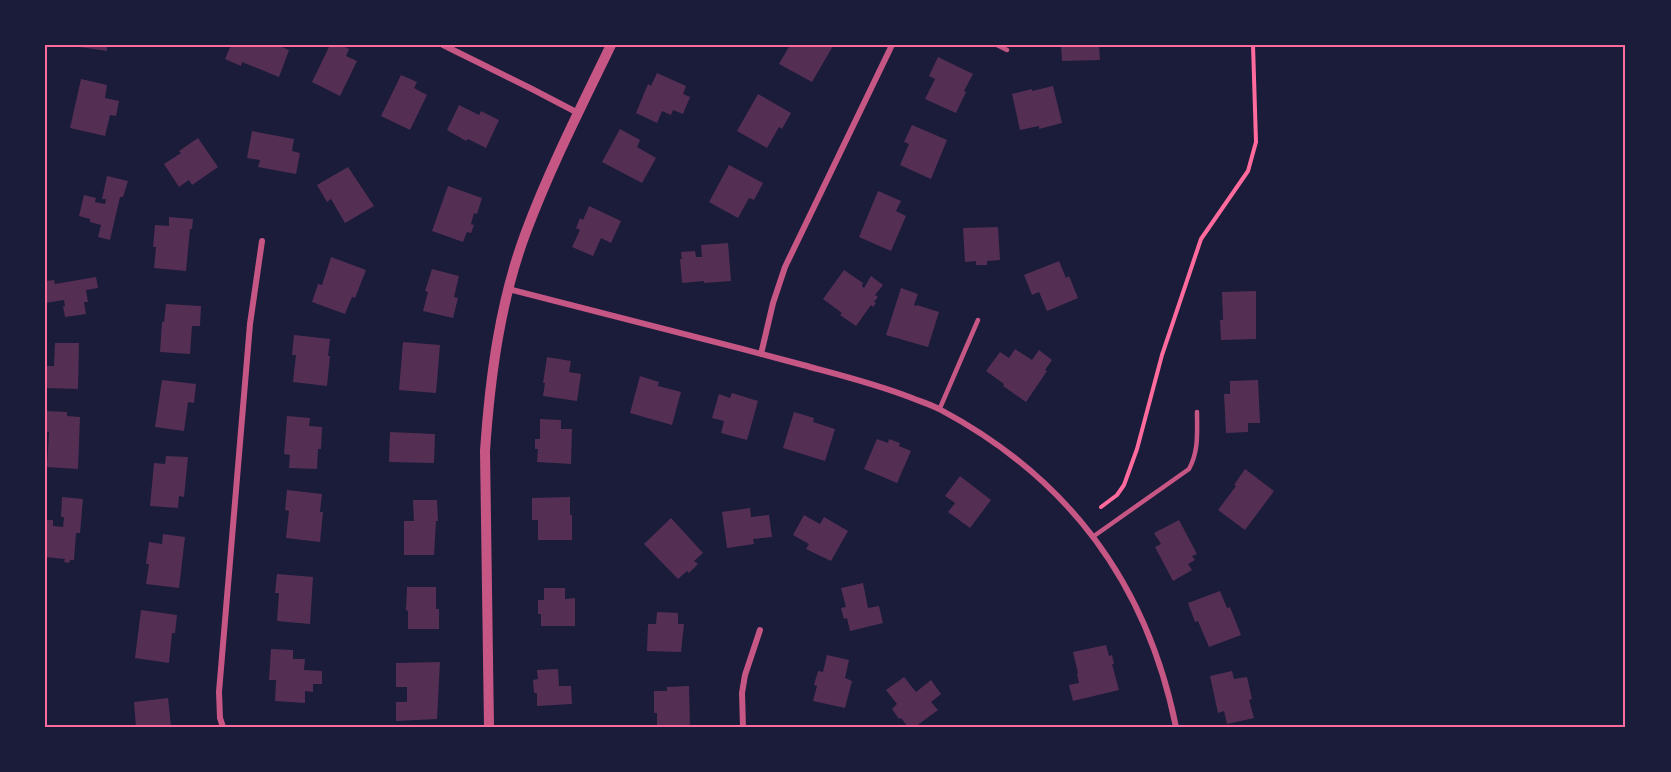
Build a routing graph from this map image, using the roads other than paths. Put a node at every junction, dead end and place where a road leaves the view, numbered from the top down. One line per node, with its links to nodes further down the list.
1 (443, 45): 6 (street)
2 (611, 45): 6 (street)
3 (892, 45): 10 (street)
4 (997, 45): 5 (lane)
5 (1007, 50)
6 (578, 114): 8 (street)
7 (262, 241): 15 (street)
8 (508, 289): 10 (street); 16 (street)
9 (978, 320): 11 (lane)
10 (761, 354): 11 (street)
11 (940, 408): 13 (street)
12 (1197, 412): 13 (lane)
13 (1094, 536): 18 (street)
14 (760, 630): 17 (street)
15 (223, 727)
16 (489, 727)
17 (743, 727)
18 (1176, 727)

